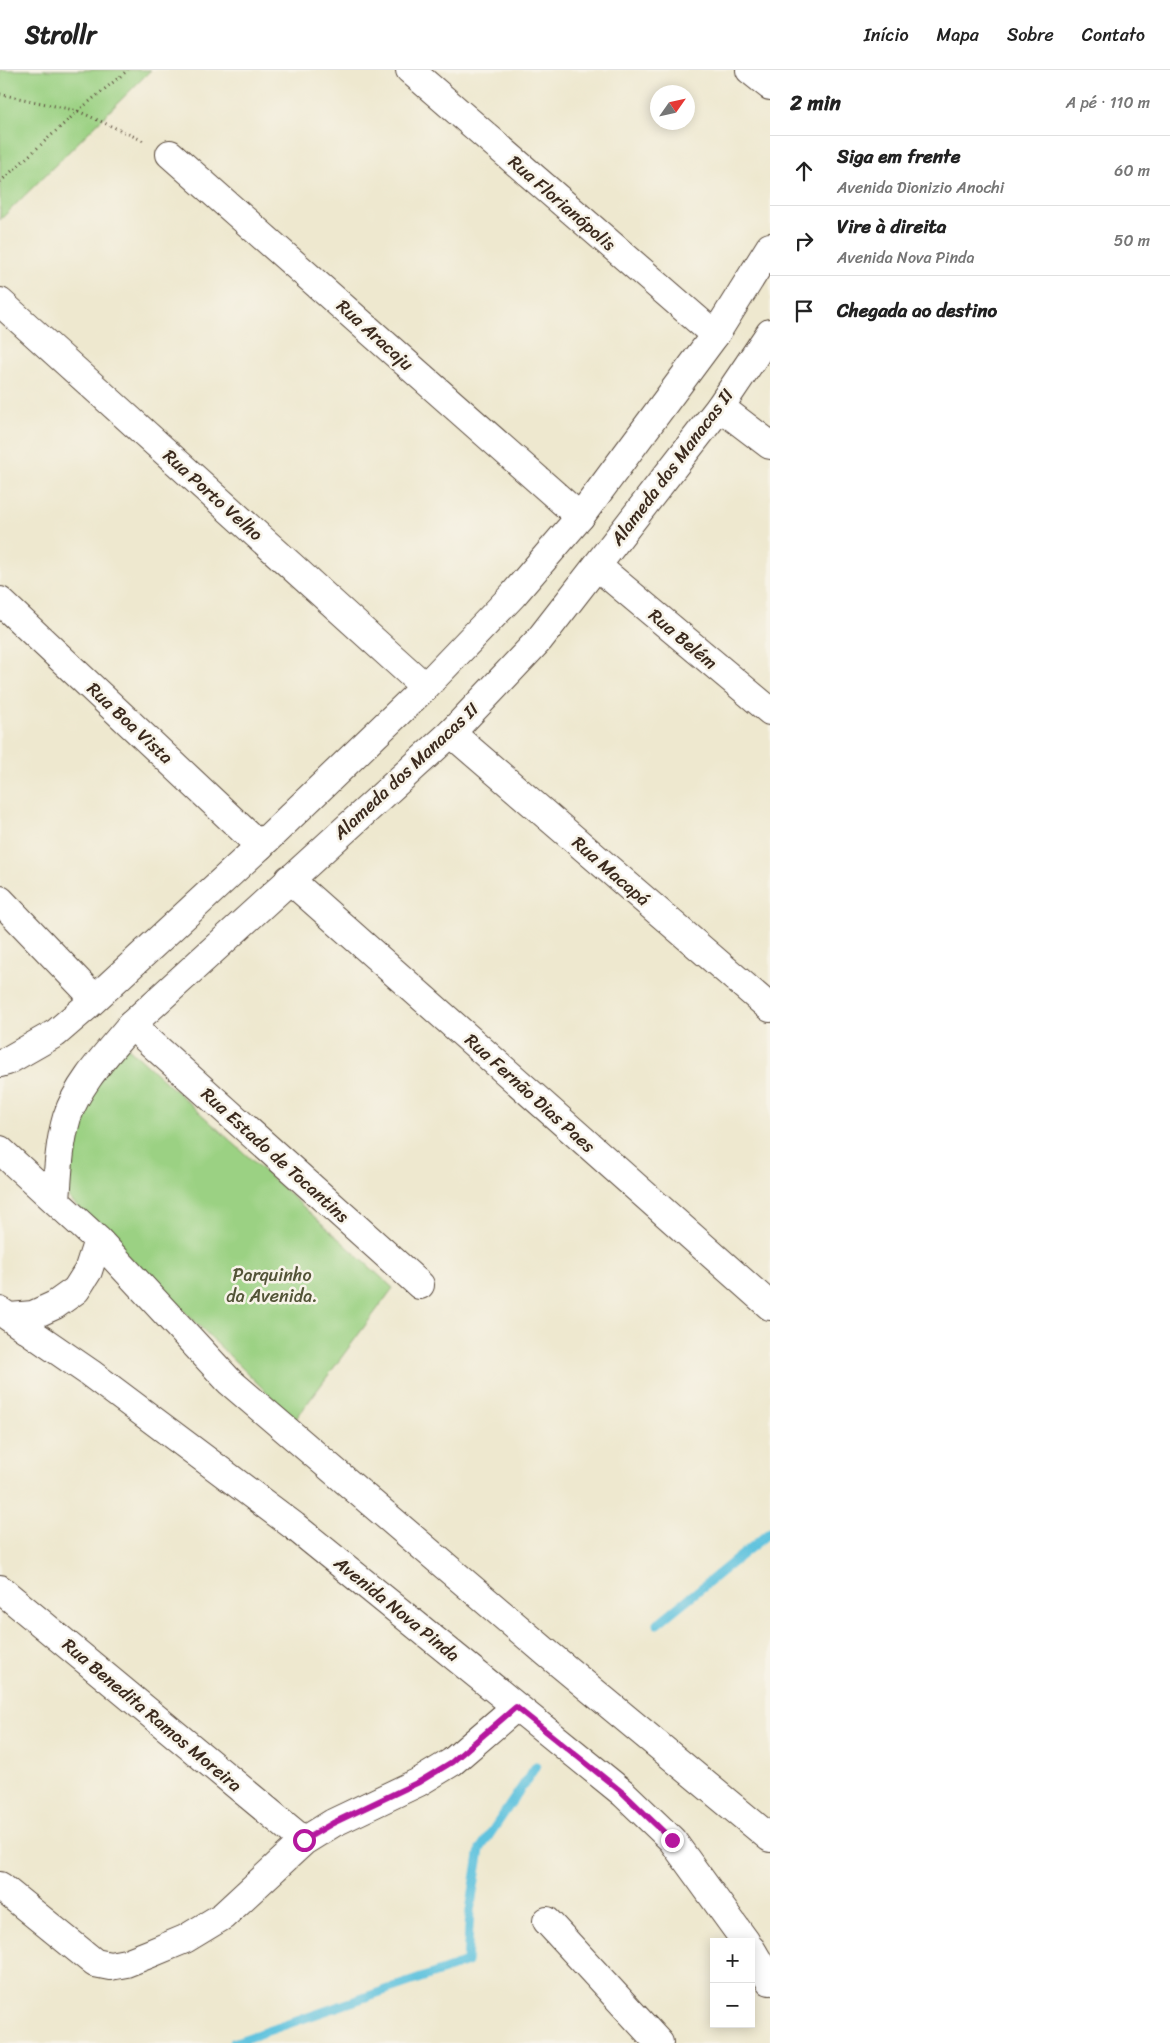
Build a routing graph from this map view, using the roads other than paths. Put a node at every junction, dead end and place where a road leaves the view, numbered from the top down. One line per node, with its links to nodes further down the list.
1 (410, 70): 8 (street, Rua Florianópolis)
2 (750, 70): 3 (street)
3 (770, 86)
4 (170, 154): 11 (street, Rua Aracaju)
5 (768, 254): 8 (street)
6 (0, 302): 14 (street, Rua Porto Velho)
7 (770, 333): 9 (street, Alameda dos Manacas II)
8 (715, 335): 11 (street)
9 (720, 407): 10 (street); 12 (street, Alameda dos Manacas II)
10 (770, 445)
11 (580, 517): 14 (street)
12 (597, 566): 15 (street, Rua Belém); 16 (street, Alameda dos Manacas II)
13 (0, 601): 17 (street, Rua Boa Vista)
14 (425, 687): 17 (street)
15 (770, 711)
16 (451, 734): 18 (street, Alameda dos Manacas II); 21 (street, Rua Macapá)
17 (260, 846): 20 (street)
18 (289, 879): 22 (street, Alameda dos Manacas II); 28 (street, Rua Fernão Dias Paes)
19 (0, 900): 20 (street)
20 (94, 998): 23 (street)
21 (770, 1008)
22 (131, 1025): 25 (street, Alameda dos Manacas II); 27 (street, Rua Estado de Tocantins)
23 (0, 1063)
24 (0, 1150): 25 (street)
25 (56, 1201): 26 (street)
26 (98, 1240): 29 (street); 32 (street)
27 (420, 1285)
28 (770, 1306)
29 (5, 1314): 31 (street, Avenida Nova Pinda)
30 (0, 1589): 33 (street, Rua Benedita Ramos Moreira)
31 (516, 1707): 33 (street); 36 (street, Avenida Nova Pinda)
32 (770, 1838)
33 (304, 1840): 34 (street)
34 (0, 1886)
35 (548, 1921): 39 (street)
36 (743, 1938)
37 (755, 1956): 38 (street)
38 (770, 1980)
39 (659, 2043)

